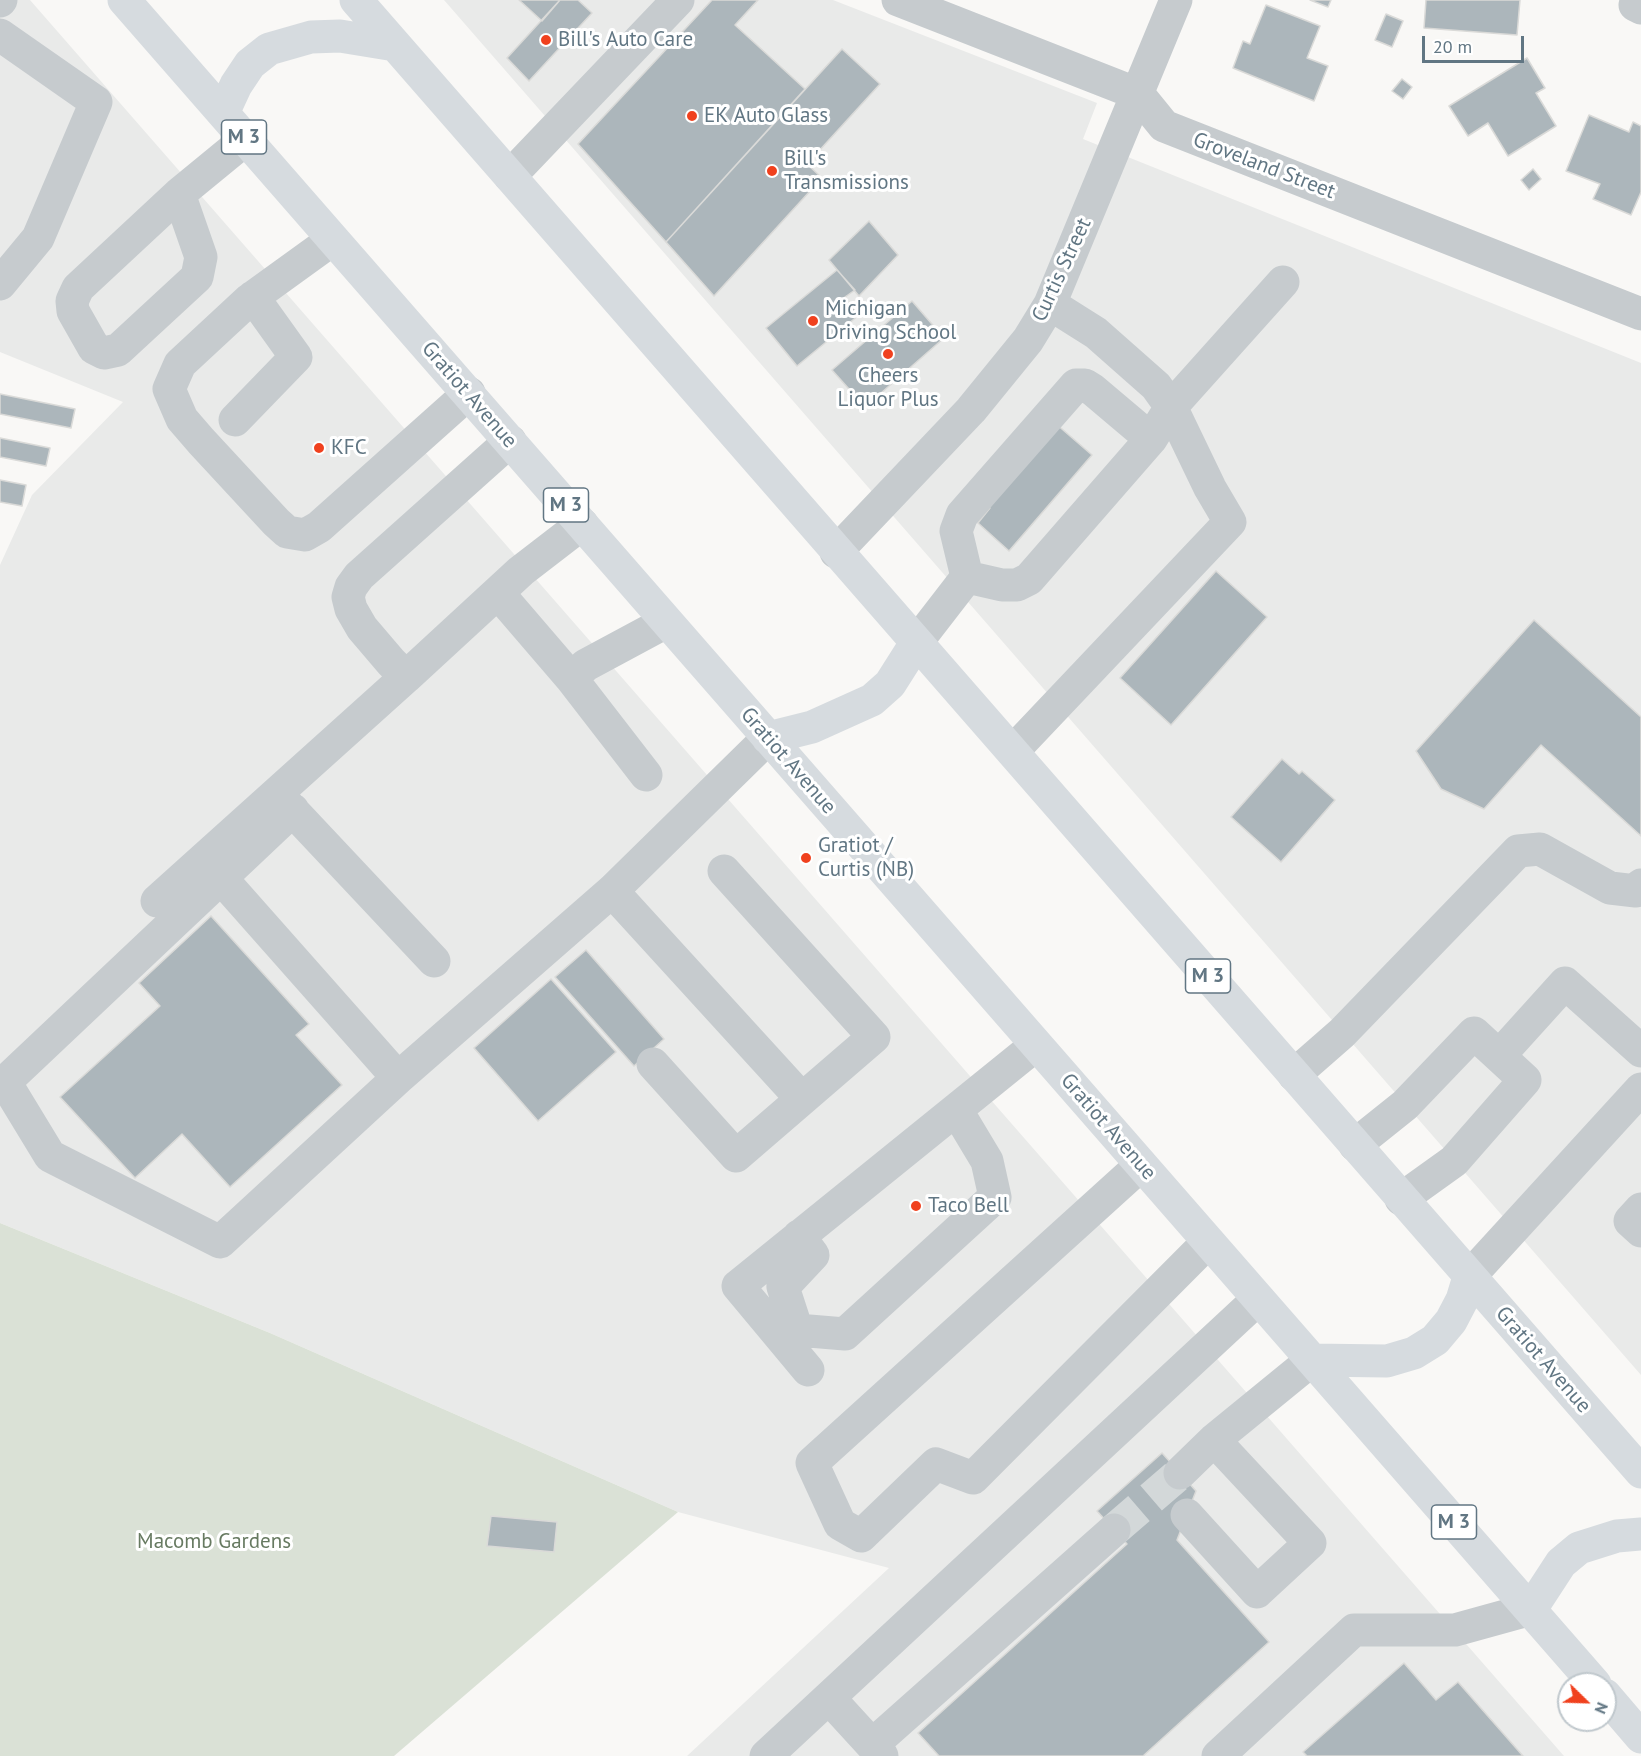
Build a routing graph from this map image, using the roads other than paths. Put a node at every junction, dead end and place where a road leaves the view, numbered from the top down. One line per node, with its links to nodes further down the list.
1 (124, 0): 9 (main road, Gratiot Avenue / M 3)
2 (356, 0): 7 (main road, Gratiot Avenue / M 3)
3 (678, 0): 11 (street)
4 (898, 0): 8 (street, Groveland Street)
5 (1176, 0): 8 (street, Curtis Street)
6 (0, 35): 15 (street)
7 (395, 45): 9 (main road); 11 (main road, Gratiot Avenue / M 3)
8 (1138, 94): 17 (street, Curtis Street); 18 (street, Groveland Street)
9 (223, 113): 10 (main road, Gratiot Avenue / M 3)
10 (246, 139): 12 (street); 13 (main road, Gratiot Avenue / M 3)
11 (510, 176): 25 (main road, Gratiot Avenue / M 3)
12 (179, 194): 12 (street)
13 (332, 240): 16 (street); 19 (main road, Gratiot Avenue / M 3)
14 (1283, 282): 20 (street)
15 (0, 284)
16 (253, 297): 19 (street); 21 (street)
17 (1050, 304): 20 (street); 25 (street, Curtis Street)
18 (1641, 314)
19 (468, 393): 23 (main road, Gratiot Avenue / M 3)
20 (1171, 406): 22 (street); 33 (street)
21 (235, 420)
22 (1151, 439): 26 (street); 26 (street)
23 (510, 441): 24 (main road, Gratiot Avenue / M 3); 30 (street)
24 (582, 524): 27 (street); 28 (main road, Gratiot Avenue / M 3)
25 (836, 552): 29 (main road, Gratiot Avenue / M 3)
26 (967, 577): 29 (street)
27 (498, 592): 30 (street); 31 (street)
28 (666, 622): 31 (street); 32 (main road, Gratiot Avenue / M 3)
29 (916, 643): 32 (main road); 33 (main road, Gratiot Avenue / M 3)
30 (406, 677): 35 (street)
31 (571, 678): 34 (street)
32 (768, 738): 39 (street); 42 (main road, Gratiot Avenue / M 3)
33 (1013, 751): 46 (main road, Gratiot Avenue / M 3)
34 (646, 775)
35 (285, 802): 37 (street); 40 (street); 41 (street)
36 (723, 871): 49 (street)
37 (221, 878): 47 (street); 47 (street)
38 (1641, 885): 46 (street)
39 (612, 891): 47 (street); 49 (street)
40 (157, 901)
41 (434, 961)
42 (1036, 1045): 50 (street); 52 (main road, Gratiot Avenue / M 3)
43 (1641, 1052): 44 (street)
44 (1500, 1056): 51 (street); 53 (street)
45 (653, 1064): 49 (street)
46 (1294, 1075): 51 (main road, Gratiot Avenue / M 3)
47 (398, 1078)
48 (1641, 1089): 58 (street)
49 (801, 1098)
50 (957, 1111): 57 (street); 57 (street)
51 (1355, 1145): 53 (main road, Gratiot Avenue / M 3)
52 (1141, 1165): 56 (main road, Gratiot Avenue / M 3); 56 (street)
53 (1401, 1199): 58 (main road, Gratiot Avenue / M 3)
54 (1641, 1209): 55 (street)
55 (1641, 1231)
56 (1208, 1242): 59 (main road, Gratiot Avenue / M 3)
57 (806, 1245): 61 (street)
58 (1469, 1276): 60 (main road); 63 (main road, Gratiot Avenue / M 3)
59 (1258, 1299): 60 (main road, Gratiot Avenue / M 3); 70 (street)
60 (1312, 1360): 62 (street); 68 (main road, Gratiot Avenue / M 3)
61 (808, 1370)
62 (1214, 1440): 64 (street); 65 (street)
63 (1641, 1472)
64 (1180, 1473)
65 (1187, 1515)
66 (1114, 1530): 73 (street)
67 (1641, 1534): 68 (main road)
68 (1531, 1610): 69 (main road, Gratiot Avenue / M 3); 75 (street)
69 (1585, 1672)
70 (829, 1698): 73 (street); 74 (street)
71 (1617, 1709): 72 (main road)
72 (1641, 1737)
73 (877, 1751)
74 (766, 1756)
75 (1218, 1756)

